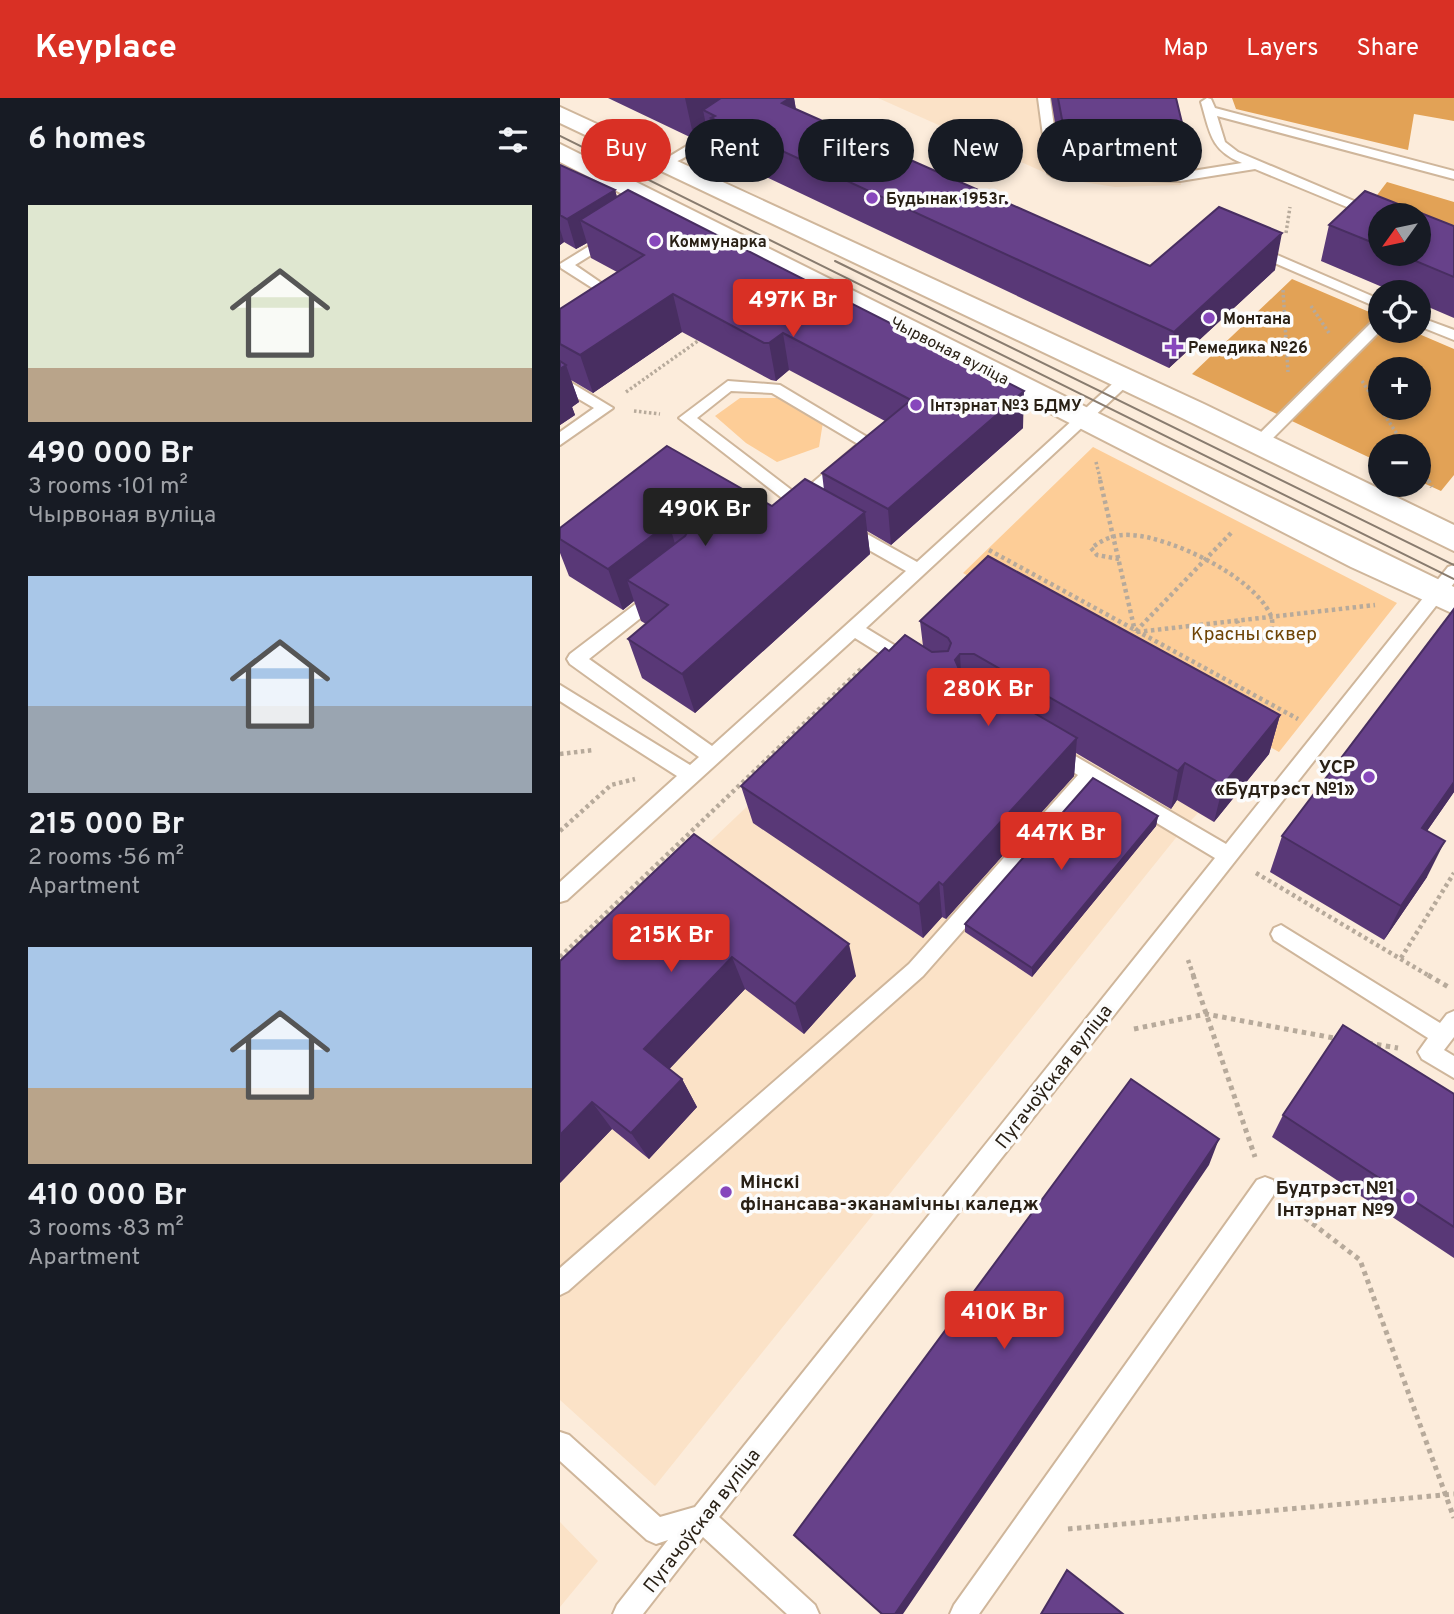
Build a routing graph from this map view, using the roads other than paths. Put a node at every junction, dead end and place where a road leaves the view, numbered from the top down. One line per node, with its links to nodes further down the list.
1 (741, 98): 4 (lane)
2 (1044, 98): 9 (lane)
3 (1208, 104): 9 (lane); 11 (lane)
4 (764, 105): 8 (lane)
5 (560, 114): 6 (main road)
6 (581, 124)
7 (560, 152): 23 (main road, Чырвоная вуліца)
8 (671, 159)
9 (1254, 166): 12 (lane)
10 (671, 168): 21 (main road)
11 (1454, 175)
12 (1368, 211)
13 (620, 230): 15 (lane)
14 (1237, 241): 16 (lane)
15 (563, 266): 17 (lane)
16 (1368, 299)
17 (560, 320)
18 (1431, 326): 20 (lane)
19 (1368, 334): 25 (lane)
20 (1454, 335)
21 (1126, 379): 23 (lane); 25 (main road)
22 (560, 381): 24 (lane)
23 (1084, 418): 28 (lane); 30 (main road, Чырвоная вуліца)
24 (560, 440)
25 (1259, 443): 27 (main road)
26 (798, 503): 26 (lane); 28 (lane)
27 (1454, 539)
28 (917, 569): 31 (lane)
29 (668, 587): 35 (lane)
30 (1448, 588): 38 (lane, Пугачоўская вуліца)
31 (853, 628): 32 (lane); 35 (lane)
32 (922, 671)
33 (560, 692): 37 (lane)
34 (1034, 741): 36 (lane)
35 (712, 756): 37 (lane)
36 (1090, 774): 38 (lane); 44 (lane)
37 (690, 775): 39 (lane)
38 (1237, 861): 46 (lane, Пугачоўская вуліца)
39 (560, 894)
40 (1281, 934): 41 (lane)
41 (1442, 1037): 42 (lane)
42 (1454, 1068)
43 (1265, 1188): 49 (lane)
44 (560, 1283)
45 (560, 1444): 46 (lane)
46 (702, 1518): 47 (lane, Пугачоўская вуліца); 48 (lane)
47 (626, 1614)
48 (806, 1614)
49 (963, 1614)

